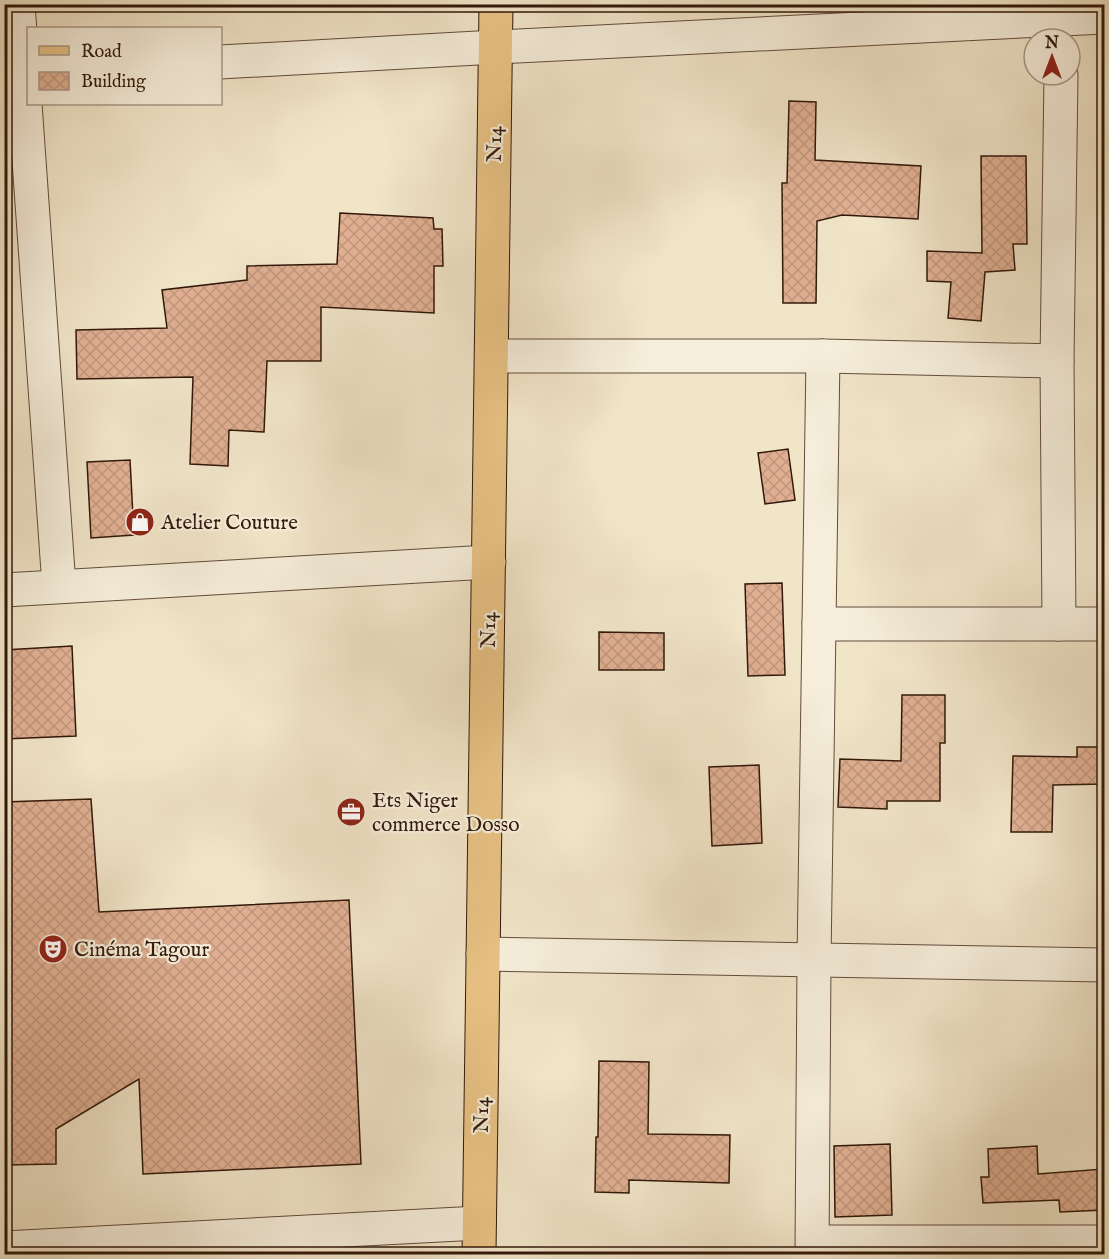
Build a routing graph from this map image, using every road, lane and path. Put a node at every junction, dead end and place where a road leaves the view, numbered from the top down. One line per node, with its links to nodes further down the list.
1 (18, 4): 9 (street)
2 (496, 4): 7 (main road, N14)
3 (1104, 17): 6 (street)
4 (822, 18): 5 (street); 7 (street)
5 (1022, 27)
6 (1068, 27)
7 (496, 47): 8 (street); 11 (main road, N14)
8 (222, 62)
9 (18, 73): 15 (street)
10 (1060, 87): 13 (street)
11 (492, 356): 12 (street); 14 (main road, N14)
12 (823, 356): 13 (street); 17 (street)
13 (1057, 361): 18 (street)
14 (489, 562): 15 (street); 20 (main road, N14)
15 (59, 586): 16 (street)
16 (4, 590)
17 (819, 624): 18 (street); 21 (street)
18 (1059, 624): 19 (street)
19 (1104, 624)
20 (483, 954): 21 (street); 23 (main road, N14)
21 (814, 960): 22 (street); 26 (street)
22 (1104, 965)
23 (479, 1239): 25 (street)
24 (1104, 1242): 27 (street)
25 (4, 1248)
26 (812, 1248): 27 (street)
27 (1062, 1248)

